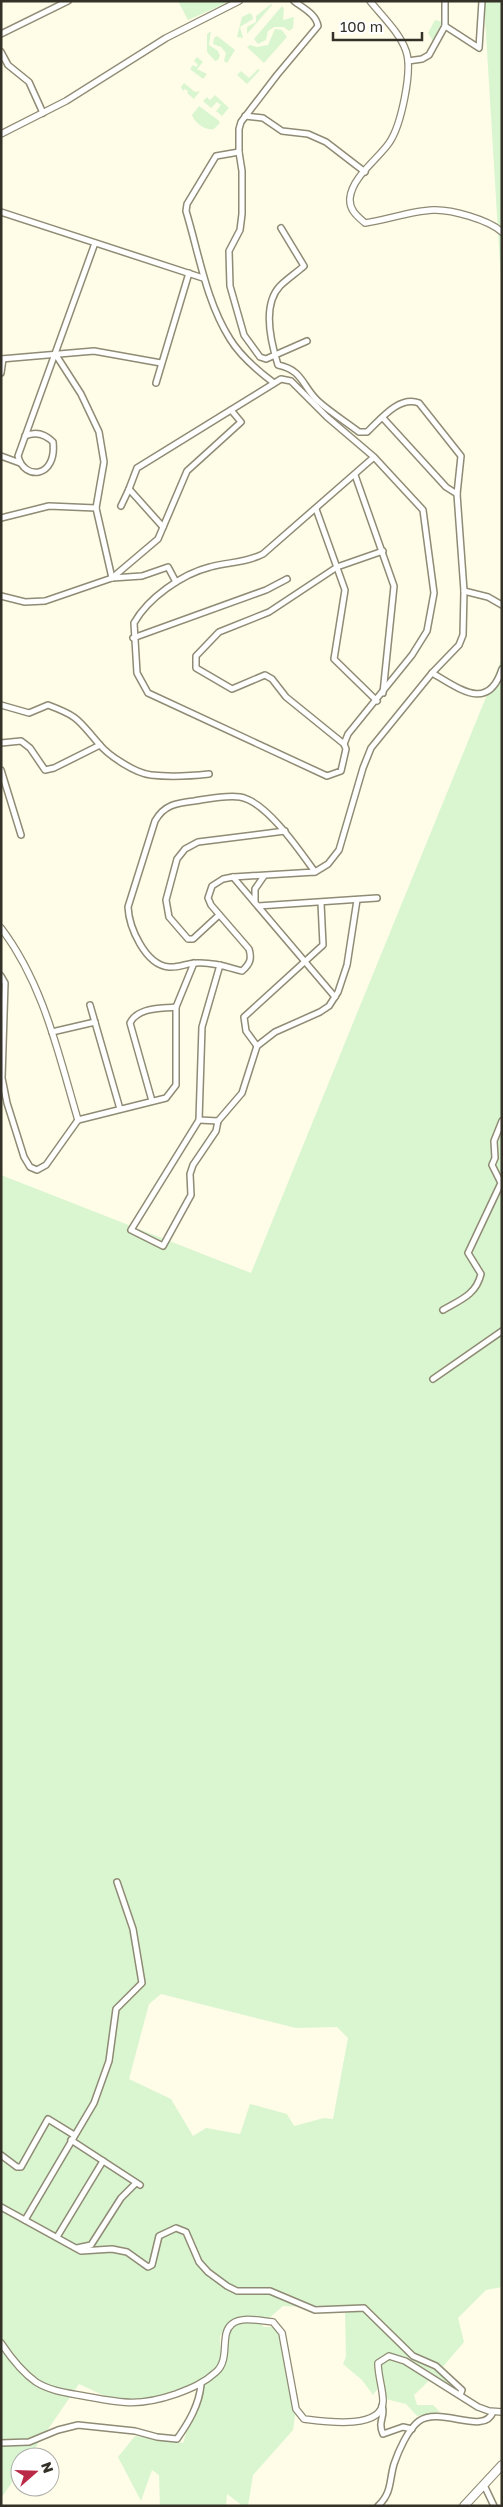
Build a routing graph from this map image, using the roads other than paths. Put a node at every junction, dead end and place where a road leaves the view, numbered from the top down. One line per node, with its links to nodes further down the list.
1 (68, 1): 8 (street)
2 (239, 1): 11 (street)
3 (294, 1): 12 (street)
4 (370, 1): 10 (street)
5 (445, 1): 7 (street)
6 (482, 1): 7 (street)
7 (445, 26): 10 (street)
8 (1, 34)
9 (1, 52): 11 (street)
10 (408, 61): 15 (street)
11 (43, 113): 13 (street)
12 (245, 116): 14 (street); 15 (street)
13 (1, 134)
14 (239, 152): 21 (street); 24 (street)
15 (365, 172): 18 (street)
16 (1, 212): 19 (street)
17 (281, 228): 24 (street)
18 (502, 232)
19 (95, 243): 20 (street); 23 (street)
20 (189, 273): 21 (street); 26 (street)
21 (203, 278): 29 (street)
22 (307, 341): 24 (street)
23 (56, 355): 25 (street); 26 (street); 32 (street); 40 (street)
24 (275, 355): 31 (street)
25 (2, 359): 27 (street)
26 (161, 363): 28 (street)
27 (1, 373)
28 (156, 383)
29 (274, 383): 30 (street); 34 (street)
30 (231, 410): 37 (street); 43 (street)
31 (382, 418): 38 (street); 38 (street)
32 (25, 436): 35 (street); 35 (street)
33 (1, 456): 35 (street)
34 (374, 456): 36 (street); 55 (street)
35 (20, 463)
36 (355, 474): 41 (street); 44 (street)
37 (129, 489): 39 (street); 43 (street)
38 (457, 494): 49 (street)
39 (121, 506)
40 (96, 508): 42 (street); 46 (street)
41 (316, 510): 45 (street); 48 (street)
42 (1, 518)
43 (163, 526): 46 (street)
44 (383, 551): 45 (street); 55 (street)
45 (337, 567): 56 (street); 59 (street)
46 (112, 578): 48 (street); 50 (street)
47 (287, 579): 52 (street)
48 (176, 582): 52 (street)
49 (464, 591): 51 (street); 54 (street)
50 (1, 596)
51 (502, 605)
52 (133, 638): 59 (street)
53 (502, 669): 54 (street)
54 (432, 673): 65 (street)
55 (382, 693): 56 (street)
56 (377, 701): 59 (street)
57 (1, 705): 60 (street)
58 (1, 743): 60 (street)
59 (344, 744)
60 (100, 745): 62 (street)
61 (1, 770): 64 (street)
62 (209, 774)
63 (286, 831): 65 (street); 72 (street); 75 (street)
64 (21, 836)
65 (315, 872): 66 (street)
66 (264, 876): 67 (street); 71 (street)
67 (233, 877): 71 (street); 72 (street)
68 (377, 898): 69 (street)
69 (357, 900): 70 (street); 78 (street)
70 (321, 903): 71 (street); 74 (street)
71 (256, 904): 74 (street)
72 (219, 915): 76 (street)
73 (1, 928): 82 (street)
74 (303, 962): 78 (street); 83 (street)
75 (194, 963): 76 (street); 80 (street)
76 (220, 965): 87 (street)
77 (1, 976): 86 (street)
78 (334, 997): 83 (street)
79 (90, 1005): 81 (street)
80 (176, 1007): 84 (street); 84 (street)
81 (96, 1022): 82 (street); 85 (street)
82 (52, 1032): 86 (street)
83 (257, 1046): 88 (street)
84 (152, 1101): 85 (street)
85 (120, 1109): 86 (street)
86 (78, 1120)
87 (199, 1120): 88 (street); 88 (street)
88 (218, 1121)
89 (502, 1121): 90 (street)
90 (443, 1310)
91 (502, 1331): 92 (street)
92 (434, 1379)
93 (117, 1882): 94 (street)
94 (74, 2135): 95 (street); 96 (street)
95 (71, 2140): 97 (street); 99 (street)
96 (1, 2155)
97 (103, 2161): 100 (street); 101 (street)
98 (1, 2207): 99 (street)
99 (25, 2220): 100 (street)
100 (57, 2237): 101 (street)
101 (77, 2248): 104 (street)
102 (1, 2343): 103 (street)
103 (201, 2385): 105 (street); 109 (street)
104 (460, 2396): 105 (street); 106 (street)
105 (382, 2406): 108 (street)
106 (493, 2412): 107 (street); 108 (street)
107 (502, 2412)
108 (412, 2429): 112 (street)
109 (1, 2443)
110 (502, 2465): 111 (highway)
111 (484, 2485): 113 (highway); 114 (street)
112 (378, 2506)
113 (464, 2506)
114 (494, 2506)

